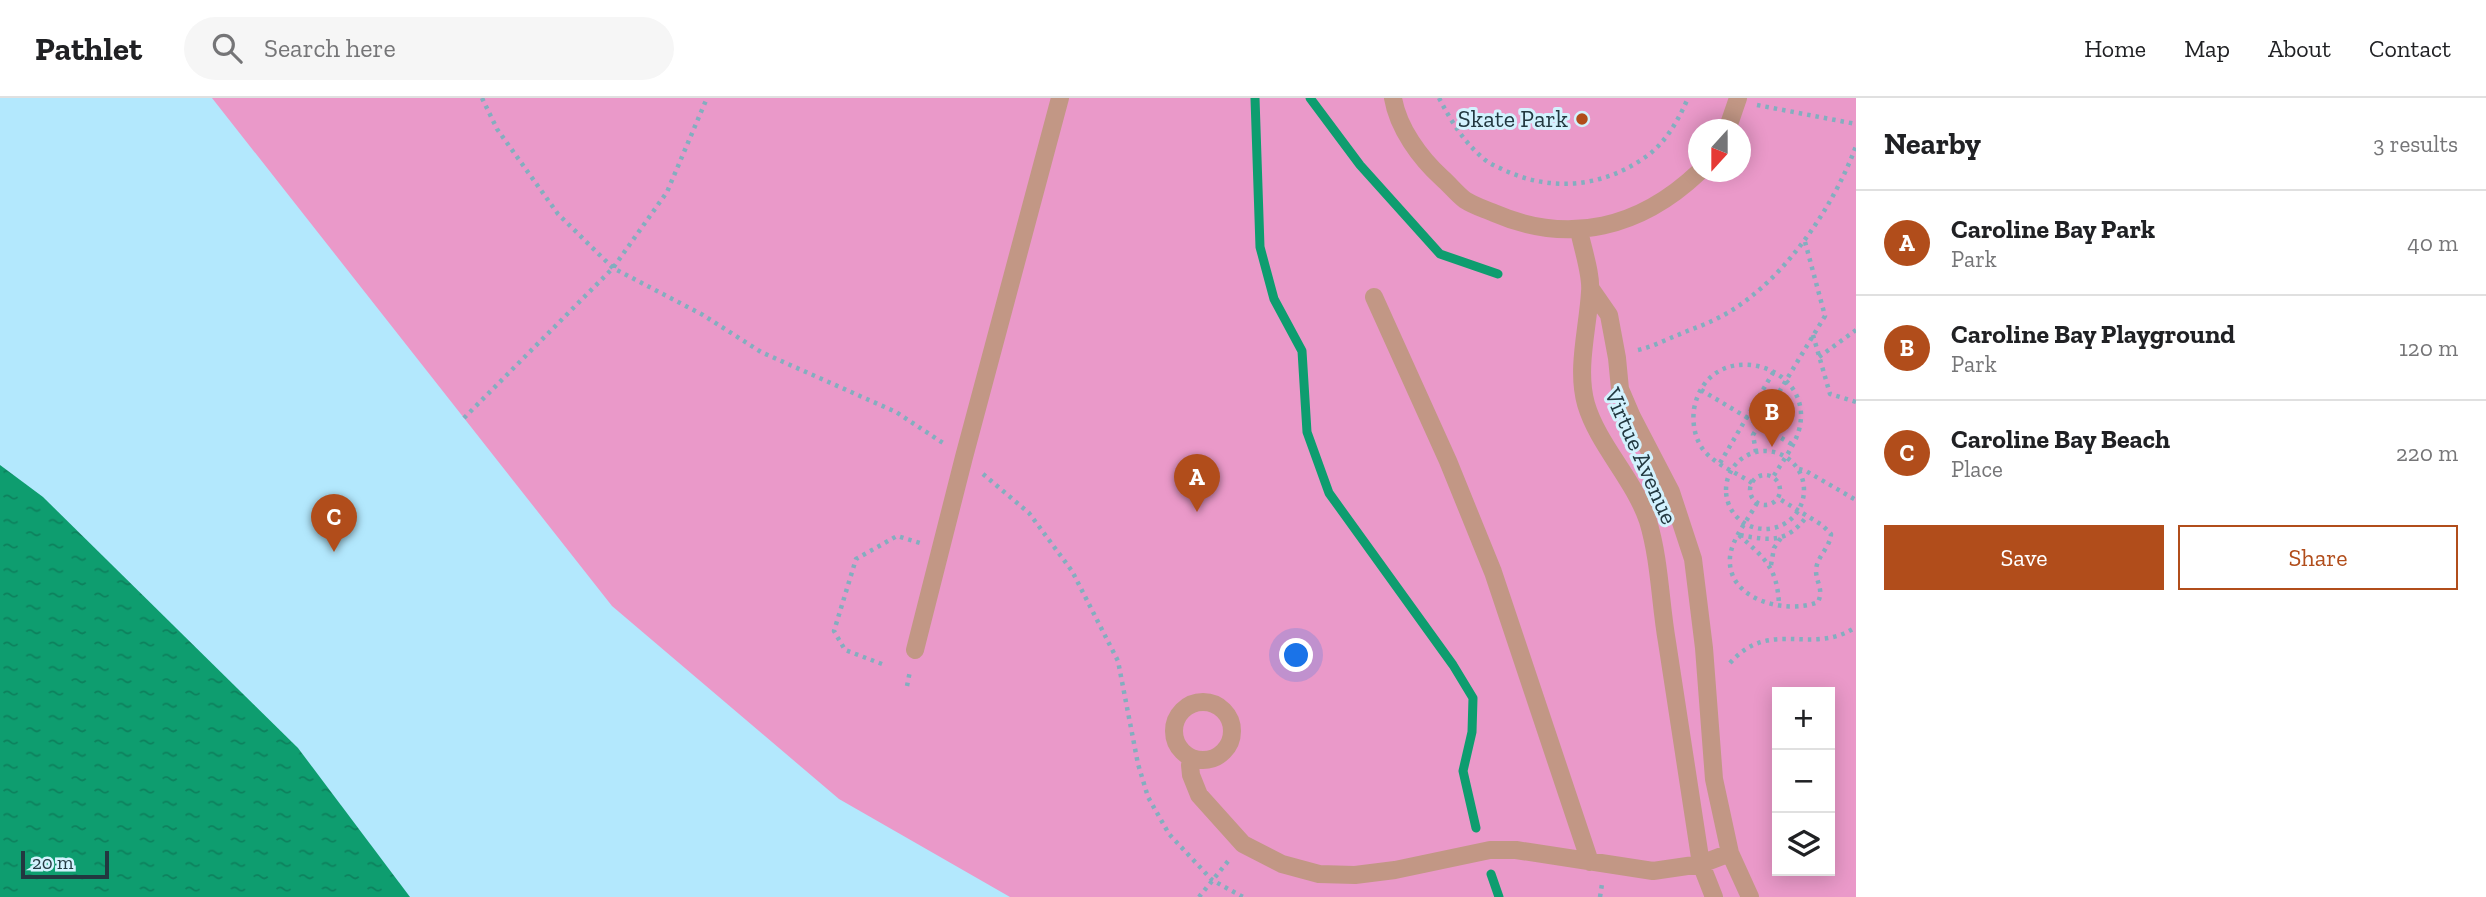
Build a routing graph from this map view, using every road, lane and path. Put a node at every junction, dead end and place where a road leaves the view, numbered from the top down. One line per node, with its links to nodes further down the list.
1 (482, 98): 14 (path)
2 (707, 98): 14 (path)
3 (1060, 98): 30 (street)
4 (1392, 98): 12 (street)
5 (1439, 98): 6 (path)
6 (1688, 98)
7 (1737, 99): 8 (street); 9 (path)
8 (1731, 119)
9 (1856, 124)
10 (1856, 146): 13 (path)
11 (1688, 181): 12 (street)
12 (1578, 230): 15 (street)
13 (1804, 238): 18 (path); 19 (path)
14 (614, 268): 25 (path); 30 (path)
15 (1591, 289): 19 (street, Virtue Avenue); 55 (street, Virtue Avenue)
16 (1374, 297): 54 (street)
17 (1856, 330): 20 (path)
18 (1813, 335): 20 (path); 22 (path)
19 (1616, 352): 53 (street, Virtue Avenue)
20 (1819, 357): 24 (path)
21 (1774, 371): 22 (path); 23 (path); 26 (path)
22 (1786, 382): 27 (path); 28 (path)
23 (1701, 390): 26 (path); 32 (path)
24 (1856, 402)
25 (464, 418)
26 (1747, 418): 27 (path); 32 (path)
27 (1759, 425): 28 (path); 29 (path)
28 (1793, 445): 31 (path)
29 (1756, 452): 31 (path); 34 (path)
30 (964, 457): 45 (street); 56 (path)
31 (1785, 457): 33 (path); 35 (path)
32 (1720, 463): 34 (path)
33 (1797, 469): 38 (path); 40 (path)
34 (1731, 470): 36 (path); 42 (path)
35 (1773, 477): 36 (path); 37 (path)
36 (1752, 483): 39 (path)
37 (1778, 498): 39 (path); 40 (path)
38 (1856, 500)
39 (1757, 503): 42 (path)
40 (1798, 510): 41 (path); 42 (path)
41 (1807, 516): 44 (path); 47 (path)
42 (1745, 524): 43 (path)
43 (1739, 535): 44 (path); 46 (path); 47 (path)
44 (1782, 537): 46 (path)
45 (941, 549): 49 (street); 51 (path)
46 (1771, 566): 47 (path)
47 (1779, 604)
48 (1856, 627): 50 (path)
49 (915, 650)
50 (1730, 663)
51 (882, 664)
52 (1192, 759): 54 (street)
53 (1730, 853): 55 (street); 60 (street, Virtue Avenue)
54 (1590, 862): 55 (street)
55 (1702, 864): 59 (street, Virtue Avenue)
56 (1212, 880): 57 (path); 58 (path)
57 (1199, 897)
58 (1243, 897)
59 (1714, 897)
60 (1750, 897)

